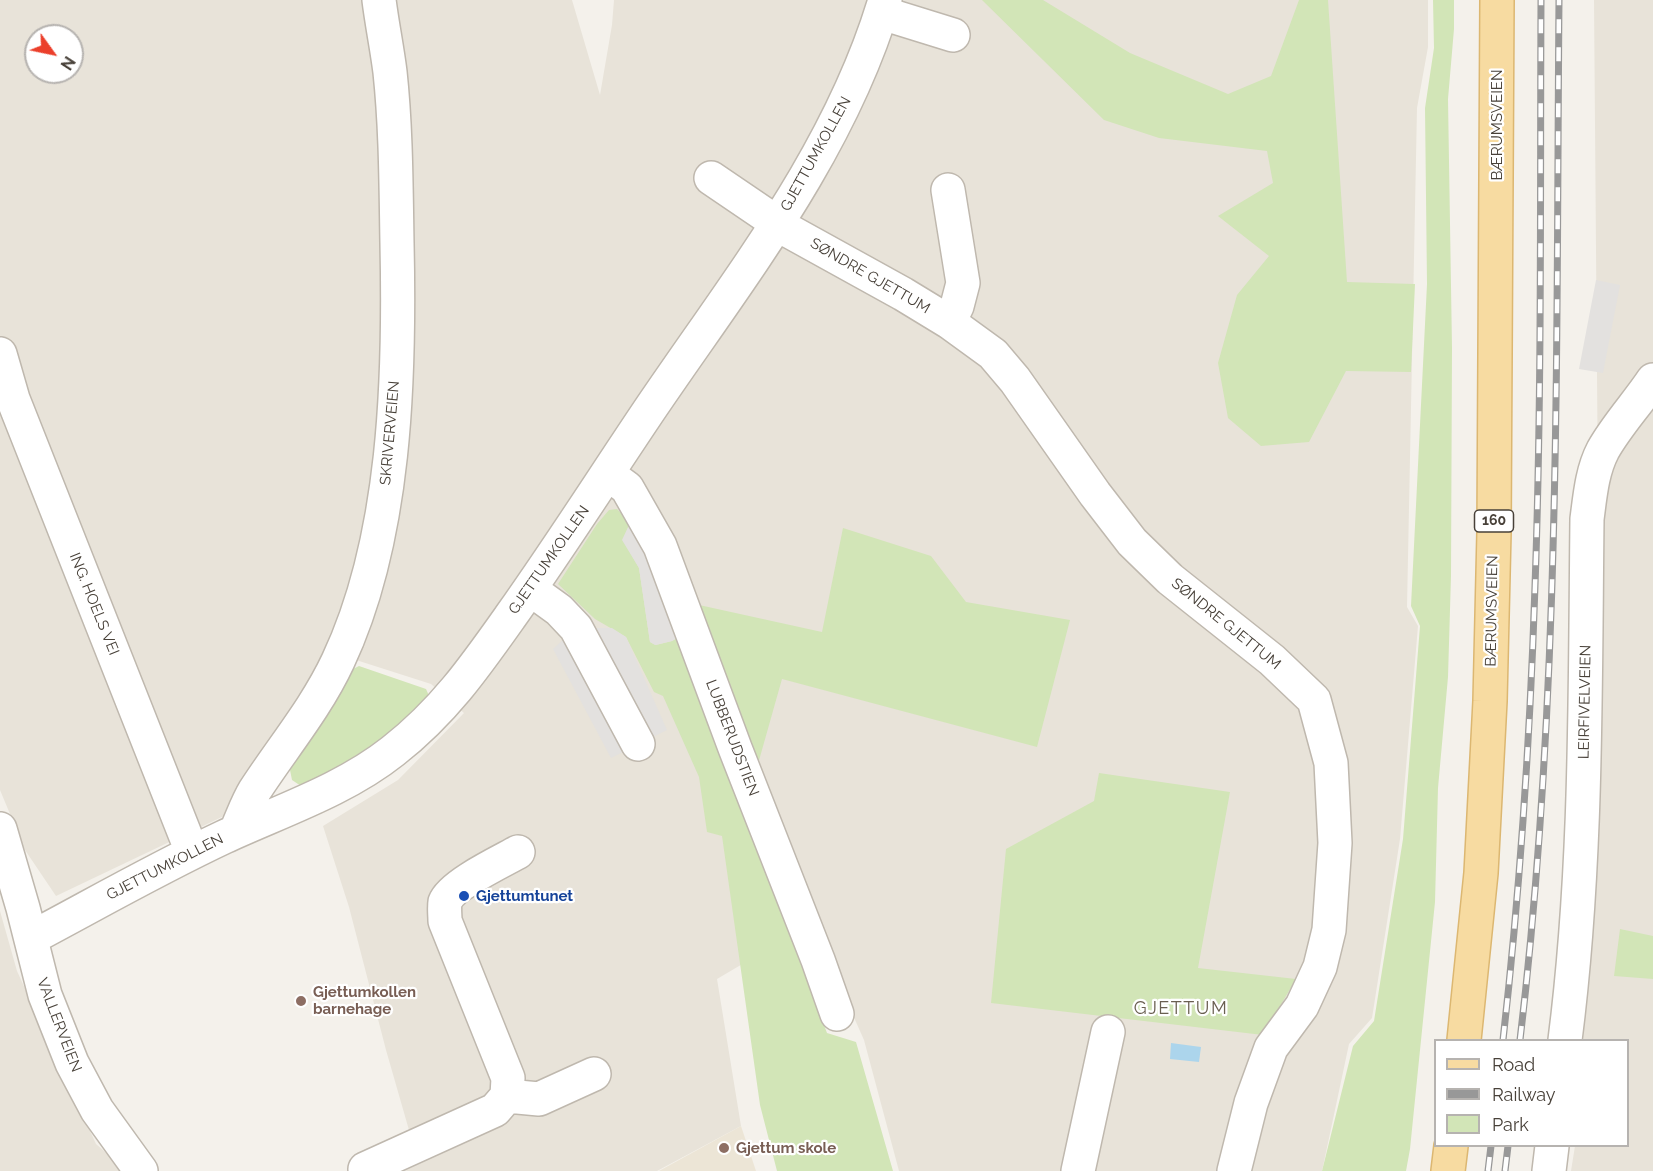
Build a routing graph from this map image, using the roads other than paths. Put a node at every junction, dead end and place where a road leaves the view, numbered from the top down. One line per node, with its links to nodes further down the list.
1 (379, 0): 15 (street, SKRIVERVEIEN)
2 (1497, 0): 21 (main road, BÆRUMSVEIEN / 160)
3 (884, 7): 4 (street); 7 (street, GJETTUMKOLLEN)
4 (953, 35)
5 (711, 178): 7 (street, SØNDRE GJETTUM)
6 (948, 190): 8 (street)
7 (778, 223): 8 (street, SØNDRE GJETTUM); 11 (street, GJETTUMKOLLEN)
8 (949, 322): 30 (street, SØNDRE GJETTUM)
9 (0, 354): 16 (street, ING. HOELS VEI)
10 (1653, 380): 22 (street, LEIRFIVELVEIEN)
11 (608, 474): 12 (street, GJETTUMKOLLEN); 19 (street, LUBBERUDSTIEN)
12 (530, 589): 13 (street); 15 (street, GJETTUMKOLLEN)
13 (638, 744)
14 (0, 830): 18 (street, VALLERVEIEN)
15 (236, 831): 16 (street, GJETTUMKOLLEN)
16 (192, 852): 18 (street, GJETTUMKOLLEN)
17 (518, 852): 24 (street)
18 (31, 938): 28 (street, VALLERVEIEN)
19 (837, 1014)
20 (1108, 1032): 29 (street)
21 (1464, 1039)
22 (1565, 1039)
23 (594, 1074): 24 (street)
24 (507, 1096): 27 (street)
25 (1451, 1147): 31 (main road)
26 (1552, 1147): 32 (street)
27 (365, 1169)
28 (141, 1171)
29 (1078, 1171)
30 (1234, 1171)
31 (1448, 1171)
32 (1549, 1171)

